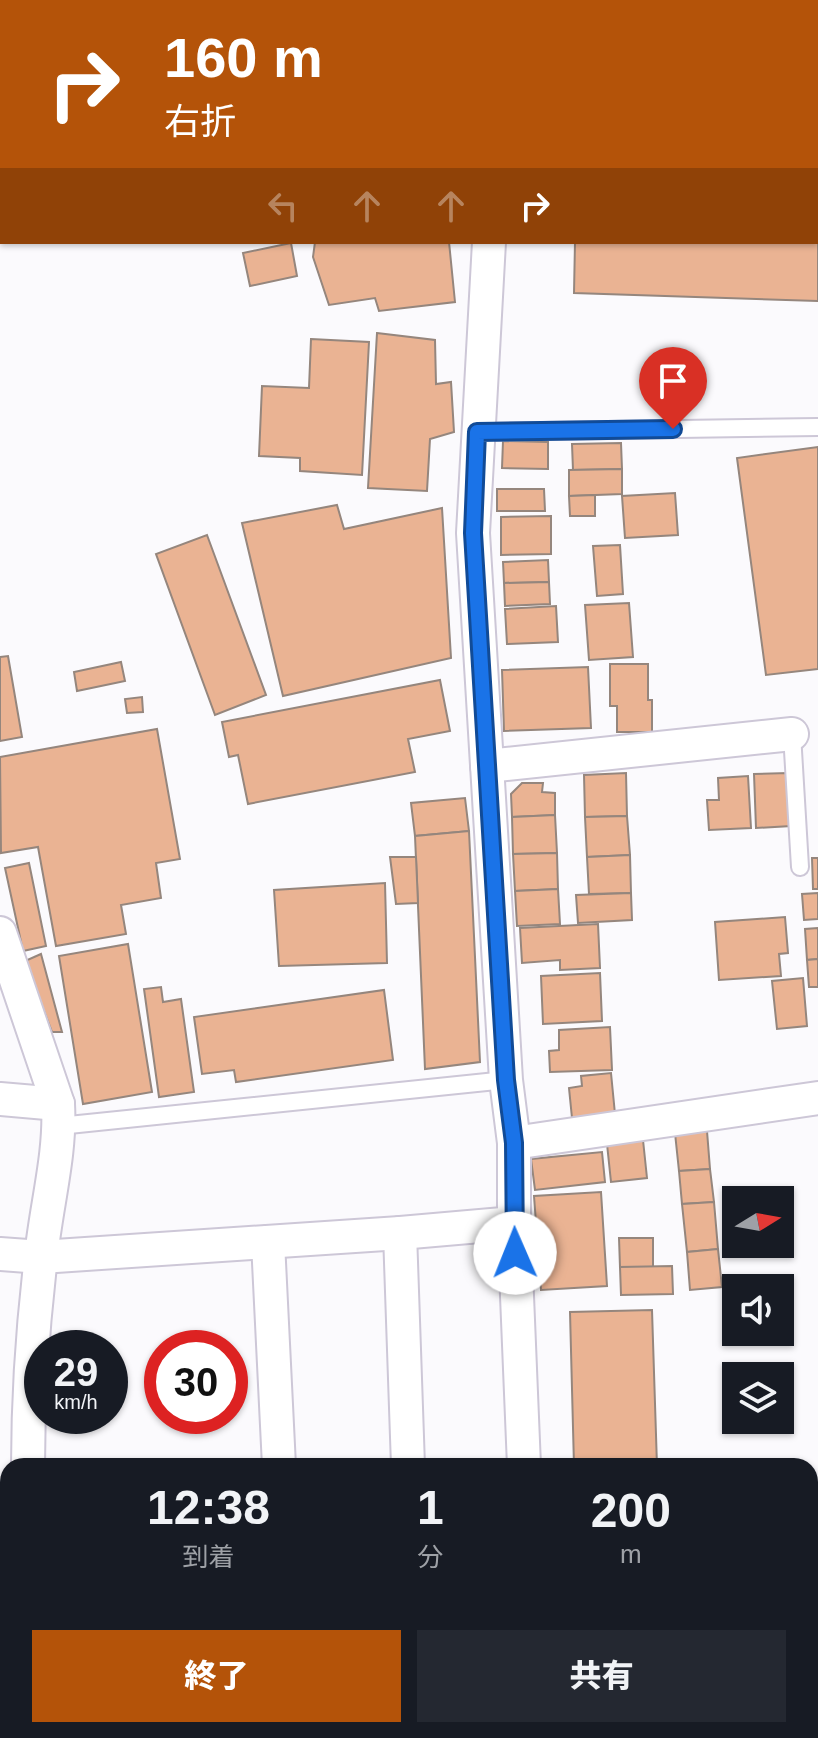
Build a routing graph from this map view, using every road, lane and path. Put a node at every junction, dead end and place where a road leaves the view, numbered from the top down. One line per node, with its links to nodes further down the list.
1 (489, 244): 3 (street)
2 (818, 427): 3 (lane)
3 (477, 432): 5 (street)
4 (792, 734): 5 (street); 6 (lane)
5 (487, 766): 8 (street)
6 (800, 867)
7 (0, 933): 11 (street)
8 (506, 1080): 11 (lane); 12 (street)
9 (818, 1098): 12 (street)
10 (0, 1099): 11 (street)
11 (58, 1115): 17 (street)
12 (514, 1143): 13 (street)
13 (514, 1223): 14 (street); 21 (street)
14 (400, 1233): 15 (street); 20 (street)
15 (268, 1242): 17 (street); 19 (street)
16 (0, 1254): 17 (street)
17 (41, 1257): 18 (street)
18 (28, 1458)
19 (279, 1458)
20 (408, 1458)
21 (524, 1458)

